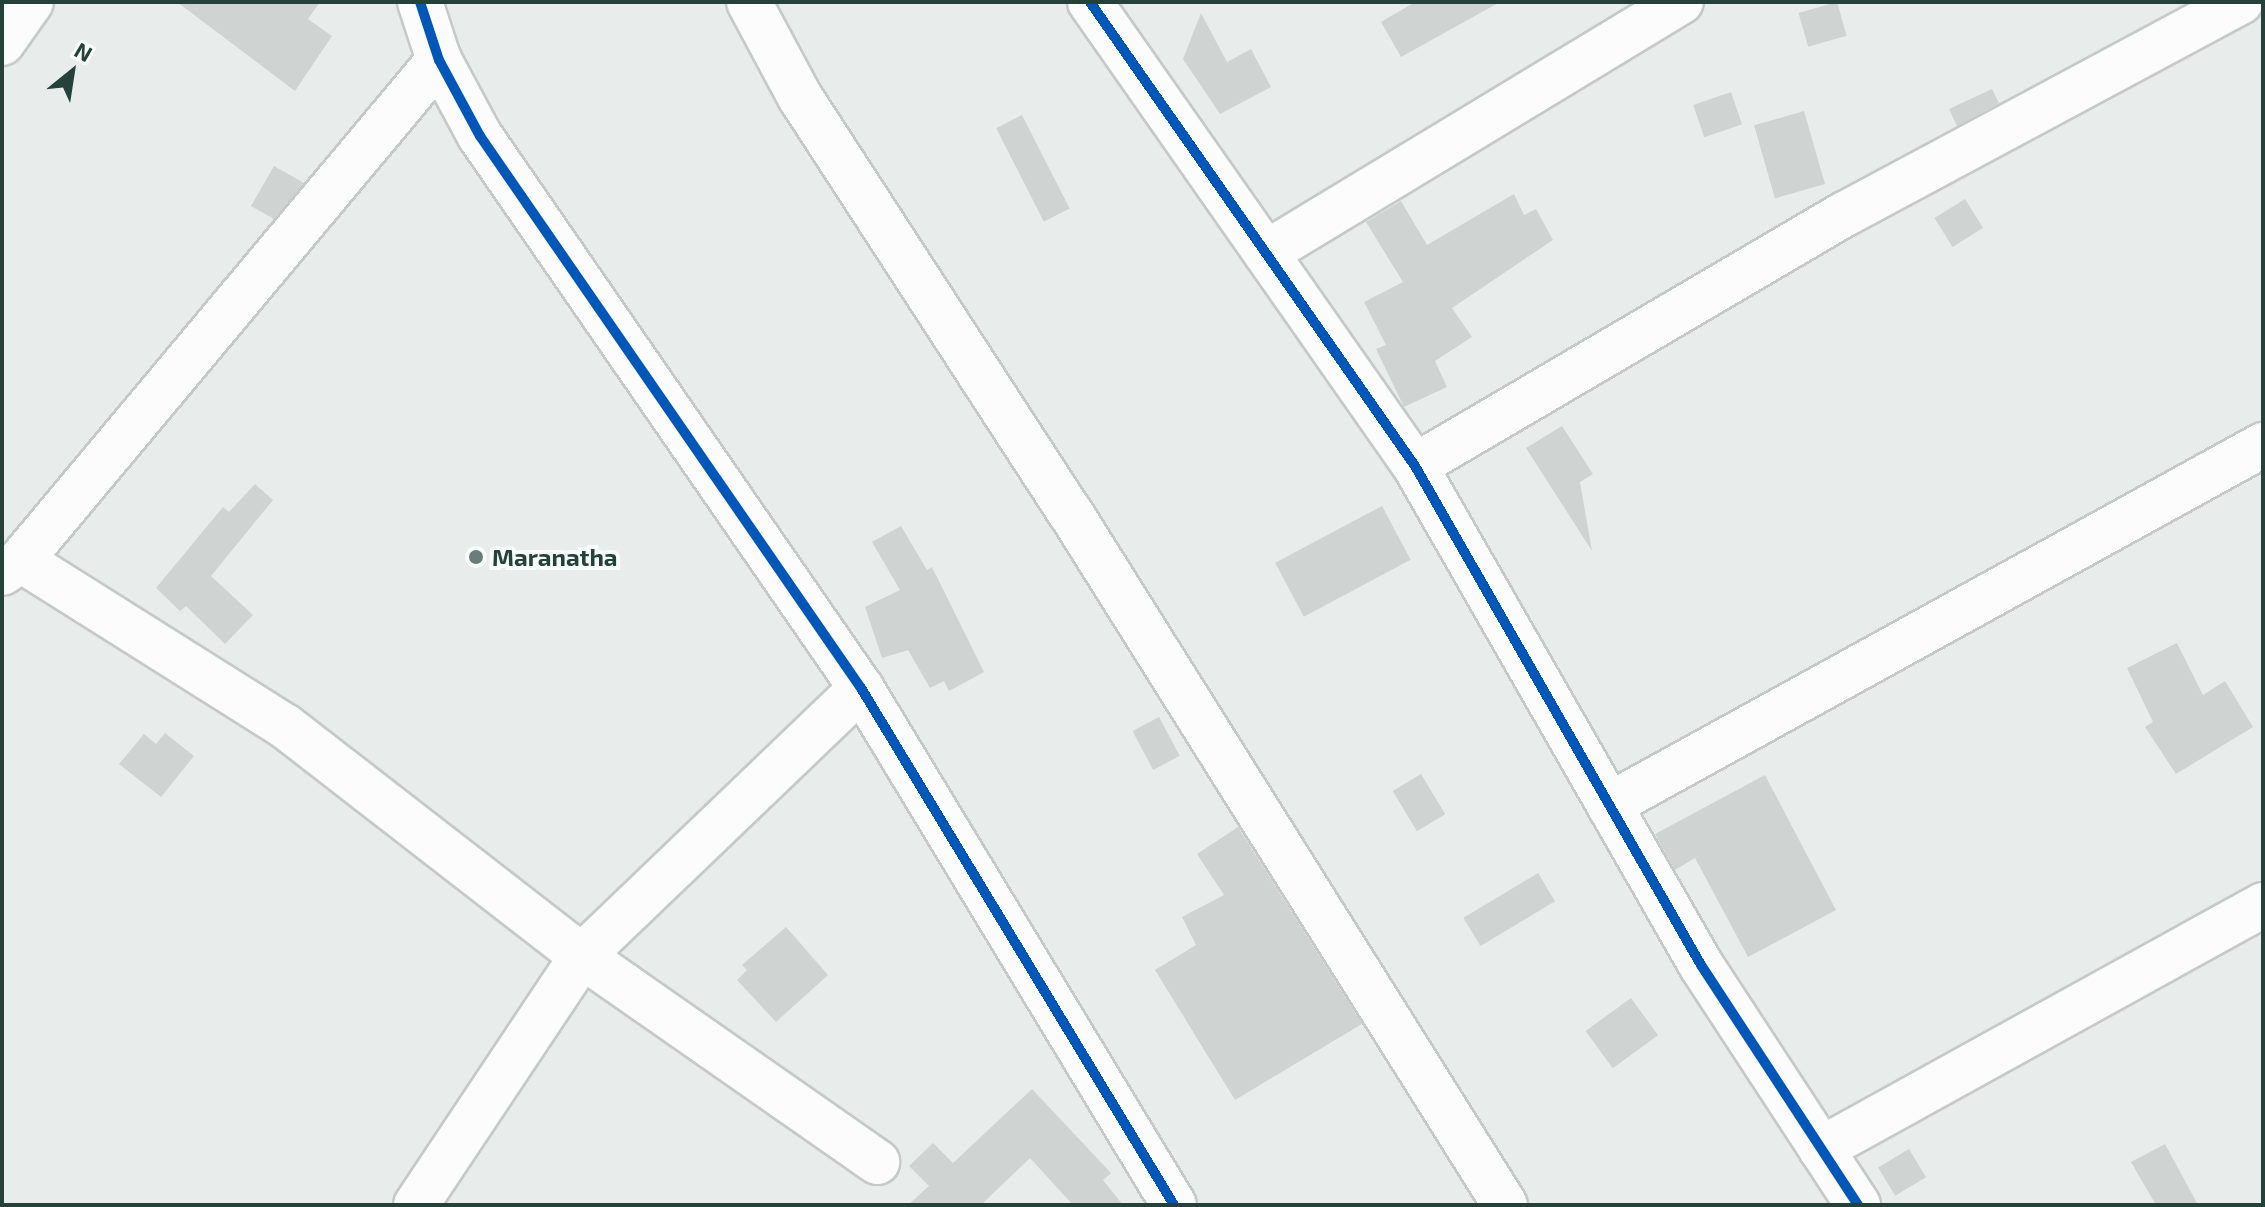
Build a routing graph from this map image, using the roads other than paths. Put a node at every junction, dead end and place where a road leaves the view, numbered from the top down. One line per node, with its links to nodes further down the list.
1 (31, 2): 7 (street)
2 (420, 2): 8 (street)
3 (749, 2): 21 (street)
4 (1090, 2): 9 (street)
5 (1681, 2): 9 (street)
6 (2241, 2): 11 (street)
7 (2, 43)
8 (439, 60): 12 (street); 13 (street)
9 (1266, 253): 11 (street)
10 (2263, 445): 14 (street)
11 (1415, 466): 14 (street)
12 (12, 566): 16 (street)
13 (861, 688): 16 (street); 20 (street)
14 (1609, 805): 17 (street)
15 (2263, 905): 17 (street)
16 (582, 956): 18 (street); 19 (street)
17 (1821, 1149): 22 (street)
18 (877, 1162)
19 (433, 1199)
20 (1174, 1205)
21 (1505, 1205)
22 (1858, 1205)

